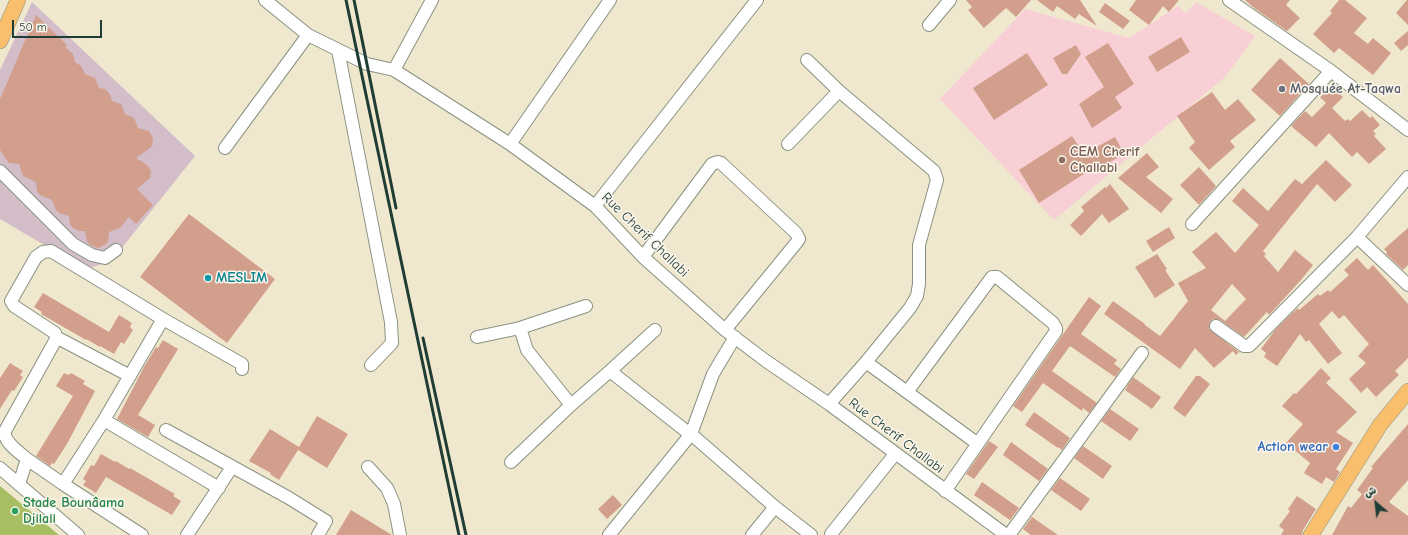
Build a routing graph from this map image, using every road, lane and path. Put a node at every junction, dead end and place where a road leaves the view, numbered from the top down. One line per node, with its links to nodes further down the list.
1 (18, 0): 10 (main road)
2 (265, 0): 9 (street, Rue Cherif Challabi)
3 (432, 0): 13 (street)
4 (610, 0): 17 (street)
5 (757, 0): 22 (street)
6 (950, 0): 8 (street)
7 (1231, 0): 14 (street)
8 (929, 26)
9 (308, 35): 11 (street, Rue Cherif Challabi); 19 (street)
10 (0, 41)
11 (338, 50): 13 (street, Rue Cherif Challabi); 38 (street)
12 (807, 60): 15 (street)
13 (394, 70): 17 (street, Rue Cherif Challabi)
14 (1331, 71): 16 (street); 23 (street)
15 (839, 91): 18 (street); 37 (street)
16 (1408, 130)
17 (510, 144): 22 (street, Rue Cherif Challabi)
18 (788, 144)
19 (225, 148)
20 (0, 171): 25 (street)
21 (1408, 177): 24 (street)
22 (595, 206): 26 (street, Rue Cherif Challabi)
23 (1192, 224)
24 (1357, 237): 27 (street); 30 (street)
25 (116, 250)
26 (643, 257): 33 (street, Rue Cherif Challabi); 33 (street)
27 (1408, 286)
28 (586, 306): 31 (street)
29 (163, 319): 34 (street); 39 (street); 41 (street)
30 (1216, 326)
31 (520, 328): 35 (street); 45 (street)
32 (655, 330): 40 (street)
33 (730, 333): 44 (street, Rue Cherif Challabi); 48 (street)
34 (56, 337): 41 (street); 51 (street)
35 (477, 338)
36 (1142, 353): 70 (street)
37 (866, 362): 43 (street); 44 (street)
38 (371, 365)
39 (242, 370)
40 (610, 371): 45 (street); 48 (street)
41 (130, 376): 46 (street)
42 (1408, 391): 71 (main road)
43 (907, 392): 49 (street); 49 (street)
44 (829, 404): 50 (street, Rue Cherif Challabi)
45 (571, 405): 52 (street)
46 (104, 420): 57 (street); 58 (street)
47 (166, 430): 53 (street)
48 (691, 434): 60 (street); 66 (street)
49 (978, 444): 59 (street)
50 (895, 454): 59 (street, Rue Cherif Challabi); 69 (street)
51 (27, 459): 56 (street); 57 (street)
52 (511, 462)
53 (232, 467): 58 (street); 64 (street)
54 (368, 467): 65 (street)
55 (0, 468): 56 (street)
56 (19, 484): 61 (street)
57 (63, 484): 62 (street)
58 (219, 488): 63 (street)
59 (945, 490): 70 (street, Rue Cherif Challabi)
60 (775, 507): 67 (street); 68 (street)
61 (78, 535)
62 (142, 535)
63 (186, 535)
64 (318, 535)
65 (400, 535)
66 (609, 535)
67 (752, 535)
68 (811, 535)
69 (831, 535)
70 (1007, 535)
71 (1311, 535)

